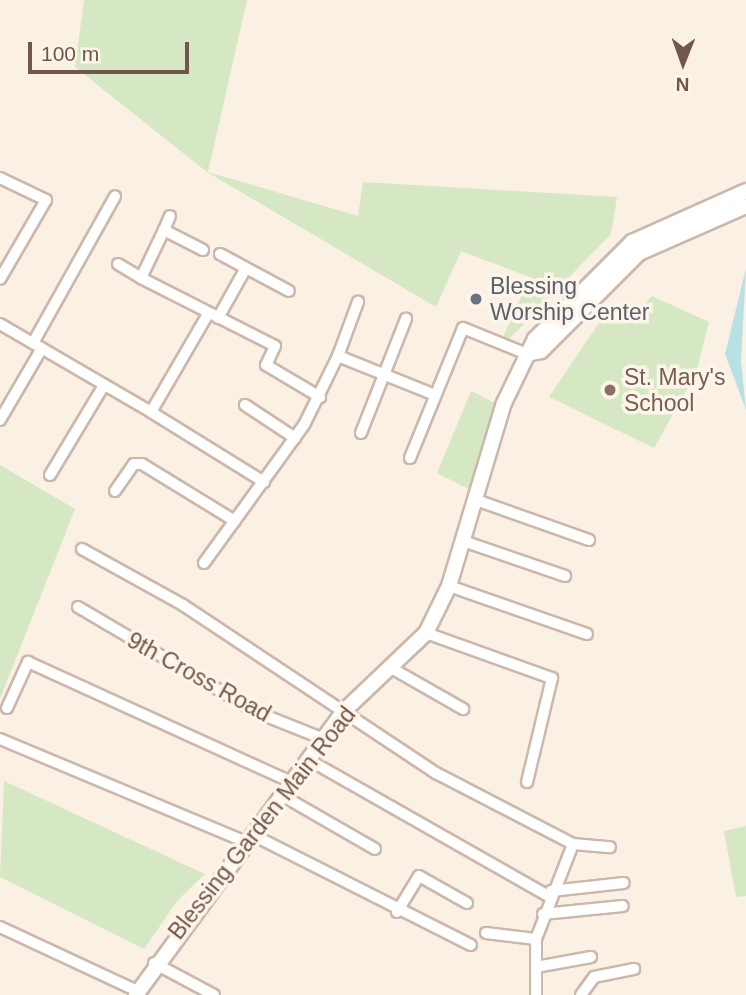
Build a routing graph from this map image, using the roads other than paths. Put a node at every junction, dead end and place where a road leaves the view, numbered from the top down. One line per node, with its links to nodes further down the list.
1 (1, 179): 12 (street)
2 (746, 191): 19 (main road, Blessing Garden Main Road)
3 (115, 197): 18 (street)
4 (746, 206): 19 (main road)
5 (170, 216): 6 (street)
6 (164, 230): 7 (street); 11 (street)
7 (203, 250)
8 (220, 254): 10 (street)
9 (118, 264): 11 (street)
10 (246, 268): 13 (street); 15 (street)
11 (141, 278): 15 (street)
12 (0, 279)
13 (289, 291)
14 (358, 302): 20 (street)
15 (213, 316): 24 (street); 26 (street)
16 (406, 319): 21 (street)
17 (0, 324): 18 (street)
18 (37, 346): 22 (street); 27 (street)
19 (527, 354): 23 (street); 34 (main road, Blessing Garden Main Road)
20 (338, 356): 21 (street); 24 (street)
21 (384, 374): 23 (street); 28 (street)
22 (104, 385): 26 (street); 31 (street)
23 (436, 395): 30 (street)
24 (320, 397): 29 (street)
25 (245, 405): 29 (street)
26 (151, 412): 32 (street)
27 (0, 420)
28 (361, 433)
29 (295, 438): 32 (street)
30 (410, 458)
31 (50, 475)
32 (264, 482): 35 (street)
33 (115, 491): 35 (street)
34 (477, 500): 36 (street); 37 (main road, Blessing Garden Main Road)
35 (236, 521): 39 (street)
36 (589, 540)
37 (463, 541): 40 (street); 41 (main road, Blessing Garden Main Road)
38 (82, 549): 48 (street)
39 (204, 563)
40 (565, 576)
41 (449, 586): 43 (main road, Blessing Garden Main Road); 44 (street)
42 (78, 607): 50 (street, 9th Cross Road)
43 (426, 632): 45 (main road, Blessing Garden Main Road); 52 (street)
44 (587, 634)
45 (393, 669): 47 (street); 48 (main road, Blessing Garden Main Road)
46 (8, 708): 53 (street)
47 (463, 709)
48 (344, 711): 50 (main road, Blessing Garden Main Road); 56 (street)
49 (0, 739): 55 (street)
50 (324, 739): 51 (main road, Blessing Garden Main Road)
51 (309, 760): 53 (main road, Blessing Garden Main Road); 60 (street)
52 (527, 782)
53 (293, 783): 54 (main road, Blessing Garden Main Road)
54 (283, 796): 55 (main road, Blessing Garden Main Road); 58 (street)
55 (250, 838): 63 (street); 70 (main road, Blessing Garden Main Road)
56 (573, 844): 57 (street); 60 (street)
57 (610, 847)
58 (375, 849)
59 (624, 883): 60 (street)
60 (550, 894): 64 (street)
61 (467, 902): 63 (street)
62 (623, 906): 64 (street)
63 (397, 912): 68 (street)
64 (543, 914): 67 (street)
65 (0, 927): 73 (street)
66 (486, 933): 67 (street)
67 (536, 939): 71 (street)
68 (471, 945)
69 (591, 957): 71 (street)
70 (154, 963): 73 (main road, Blessing Garden Main Road); 74 (street)
71 (536, 967): 75 (street)
72 (634, 969): 76 (street)
73 (136, 993)
74 (214, 995)
75 (536, 995)
76 (582, 995)

